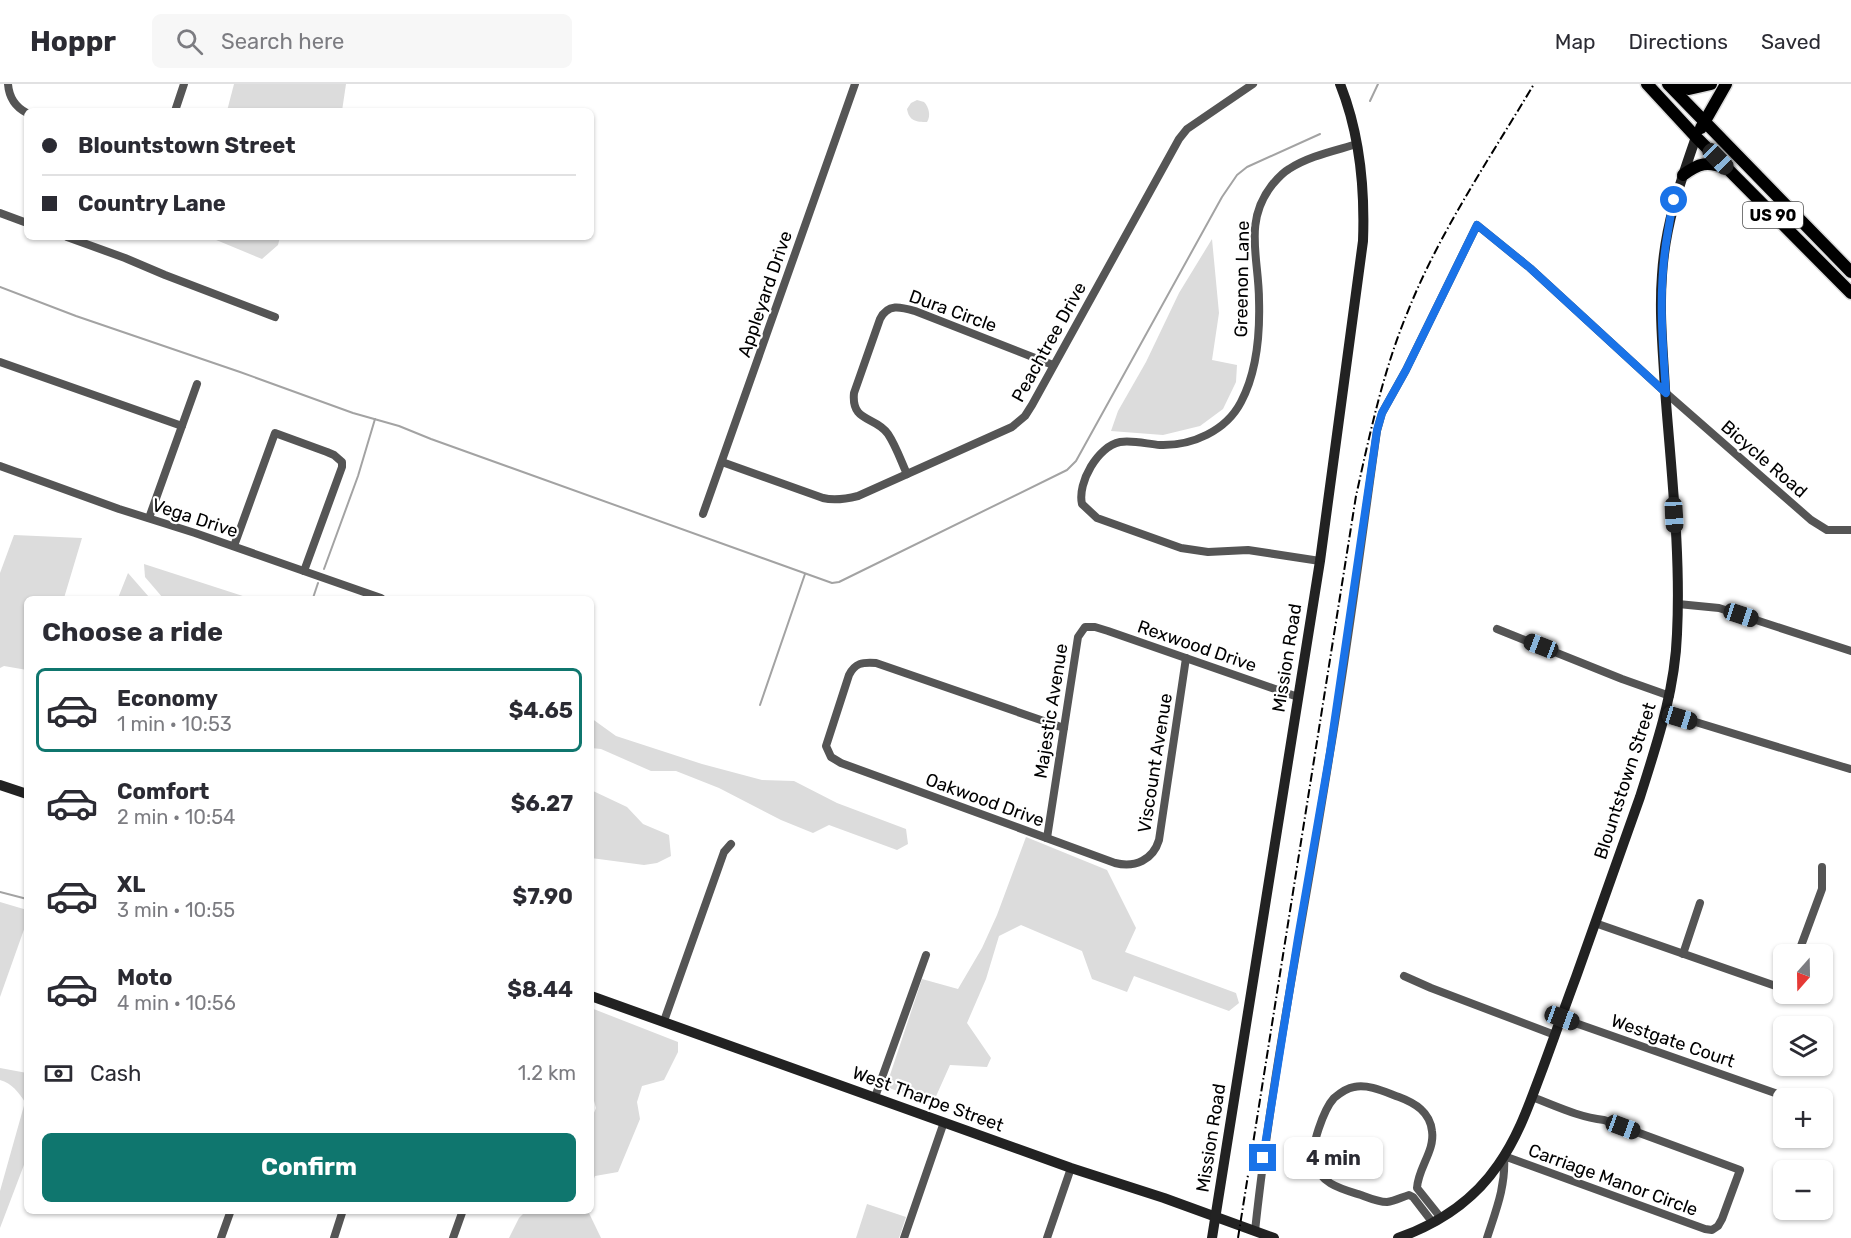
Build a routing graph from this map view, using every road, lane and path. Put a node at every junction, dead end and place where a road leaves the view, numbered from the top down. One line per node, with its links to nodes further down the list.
1 (8, 84): 12 (street)
2 (184, 84): 11 (street)
3 (855, 84): 29 (street, Appleyard Drive)
4 (1253, 84): 25 (street, Peachtree Drive)
5 (1340, 84): 15 (main road, Mission Road)
6 (1647, 84): 14 (main road, US 90)
7 (1668, 84): 13 (main road, US 90)
8 (1674, 84): 9 (main road)
9 (1711, 84)
10 (1726, 84): 13 (main road)
11 (175, 108)
12 (24, 111)
13 (1705, 123): 14 (main road); 21 (main road, US 90)
14 (1696, 136): 16 (main road, US 90); 17 (main road, Blountstown Street)
15 (1357, 144): 36 (main road, Mission Road); 36 (street, Greenon Lane)
16 (1727, 168): 17 (main road); 22 (main road, US 90)
17 (1683, 175): 27 (main road, Blountstown Street)
18 (0, 213): 19 (street)
19 (24, 222)
20 (75, 240): 23 (street)
21 (1851, 272)
22 (1851, 293)
23 (275, 316)
24 (0, 362): 28 (street)
25 (1053, 365): 31 (street, Peachtree Drive); 31 (street, Dura Circle)
26 (197, 384): 28 (street)
27 (1666, 393): 34 (street, Bicycle Road); 39 (main road, Blountstown Street); 78 (street, Bicycle Road)
28 (182, 426): 33 (street)
29 (722, 462): 31 (street, Peachtree Drive); 32 (street, Appleyard Drive)
30 (0, 466): 33 (street, Vega Drive)
31 (907, 474)
32 (703, 513)
33 (149, 518): 35 (street, Vega Drive)
34 (1851, 530)
35 (234, 546): 37 (street, Vega Drive); 37 (street)
36 (1320, 561): 45 (main road, Mission Road)
37 (304, 571): 38 (street, Vega Drive)
38 (375, 596)
39 (1678, 604): 42 (street); 44 (main road, Blountstown Street)
40 (1085, 627): 43 (street, Rexwood Drive); 47 (street, Majestic Avenue)
41 (1497, 629): 44 (street)
42 (1851, 651)
43 (1186, 658): 45 (street, Rexwood Drive); 53 (street, Viscount Avenue)
44 (1670, 696): 46 (main road, Blountstown Street)
45 (1298, 698): 76 (main road, Mission Road)
46 (1666, 713): 48 (street); 56 (main road, Blountstown Street)
47 (1064, 728): 51 (street, Majestic Avenue); 51 (street, Oakwood Drive)
48 (1850, 769)
49 (0, 785): 50 (main road)
50 (24, 793)
51 (1047, 838): 53 (street, Oakwood Drive)
52 (731, 844): 64 (street)
53 (1138, 863)
54 (1822, 867): 57 (street)
55 (1700, 903): 58 (street)
56 (1595, 923): 58 (street); 63 (main road, Blountstown Street)
57 (1802, 944)
58 (1683, 954): 61 (street)
59 (926, 955): 67 (street)
60 (1404, 976): 65 (street)
61 (1773, 984)
62 (594, 997): 64 (main road, West Tharpe Street)
63 (1562, 1018): 65 (main road, Blountstown Street); 66 (street, Westgate Court)
64 (664, 1022): 67 (main road, West Tharpe Street)
65 (1555, 1035): 68 (main road, Blountstown Street)
66 (1773, 1092)
67 (875, 1097): 69 (main road, West Tharpe Street)
68 (1532, 1097): 70 (main road, Blountstown Street); 70 (street, Carriage Manor Circle)
69 (944, 1122): 71 (main road, West Tharpe Street); 82 (street)
70 (1504, 1156): 77 (main road); 88 (street, Blountstown Street)
71 (1071, 1168): 76 (main road, West Tharpe Street); 83 (street)
72 (1419, 1198): 72 (street); 77 (street)
73 (230, 1214): 79 (street)
74 (343, 1214): 80 (street)
75 (462, 1214): 81 (street)
76 (1215, 1217): 78 (main road, West Tharpe Street); 84 (main road, Mission Road)
77 (1437, 1220): 87 (main road)
78 (1255, 1231): 85 (main road); 86 (main road)
79 (221, 1238)
80 (334, 1238)
81 (453, 1238)
82 (904, 1238)
83 (1047, 1238)
84 (1212, 1238)
85 (1267, 1238)
86 (1274, 1238)
87 (1398, 1238)
88 (1487, 1238)

